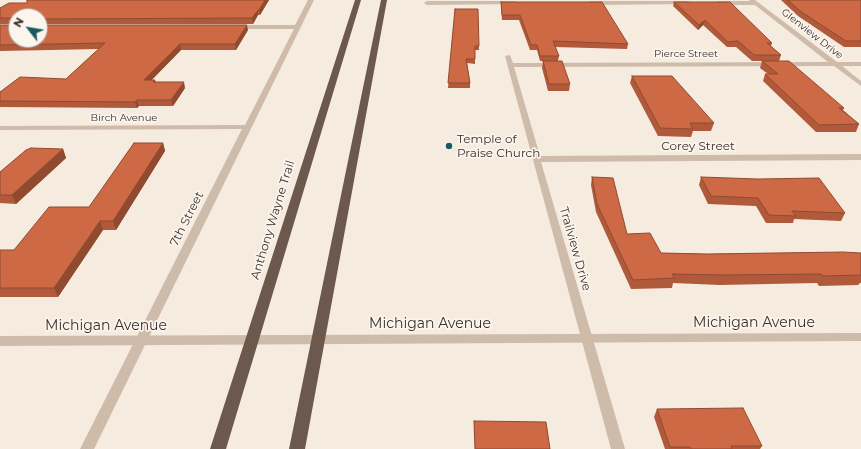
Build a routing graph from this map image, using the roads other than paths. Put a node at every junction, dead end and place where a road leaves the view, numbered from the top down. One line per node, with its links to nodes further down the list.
1 (311, 0): 11 (street, 7th Street)
2 (358, 0): 23 (highway, Anthony Wayne Trail)
3 (384, 0): 24 (highway)
4 (754, 2): 9 (street); 13 (street, Glenview Drive)
5 (427, 3): 6 (street)
6 (521, 3)
7 (584, 3): 8 (street)
8 (693, 3)
9 (709, 3)
10 (227, 27): 11 (street)
11 (298, 27): 16 (street, 7th Street)
12 (510, 61): 13 (street, Pierce Street); 19 (street, Trailview Drive)
13 (833, 64): 14 (street, Pierce Street); 15 (street, Glenview Drive)
14 (861, 64)
15 (861, 84)
16 (247, 127): 17 (street, Birch Avenue); 22 (street, 7th Street)
17 (0, 128)
18 (861, 157): 19 (street, Corey Street)
19 (536, 159): 21 (street, Trailview Drive)
20 (861, 337): 21 (street, Michigan Avenue)
21 (588, 338): 24 (street, Michigan Avenue); 29 (street, Trailview Drive)
22 (141, 340): 23 (street, Michigan Avenue); 25 (street, Michigan Avenue); 26 (street, 7th Street)
23 (252, 340): 24 (street, Michigan Avenue); 27 (highway, Anthony Wayne Trail)
24 (319, 340): 28 (highway)
25 (0, 341)
26 (87, 449)
27 (218, 449)
28 (297, 449)
29 (618, 449)

